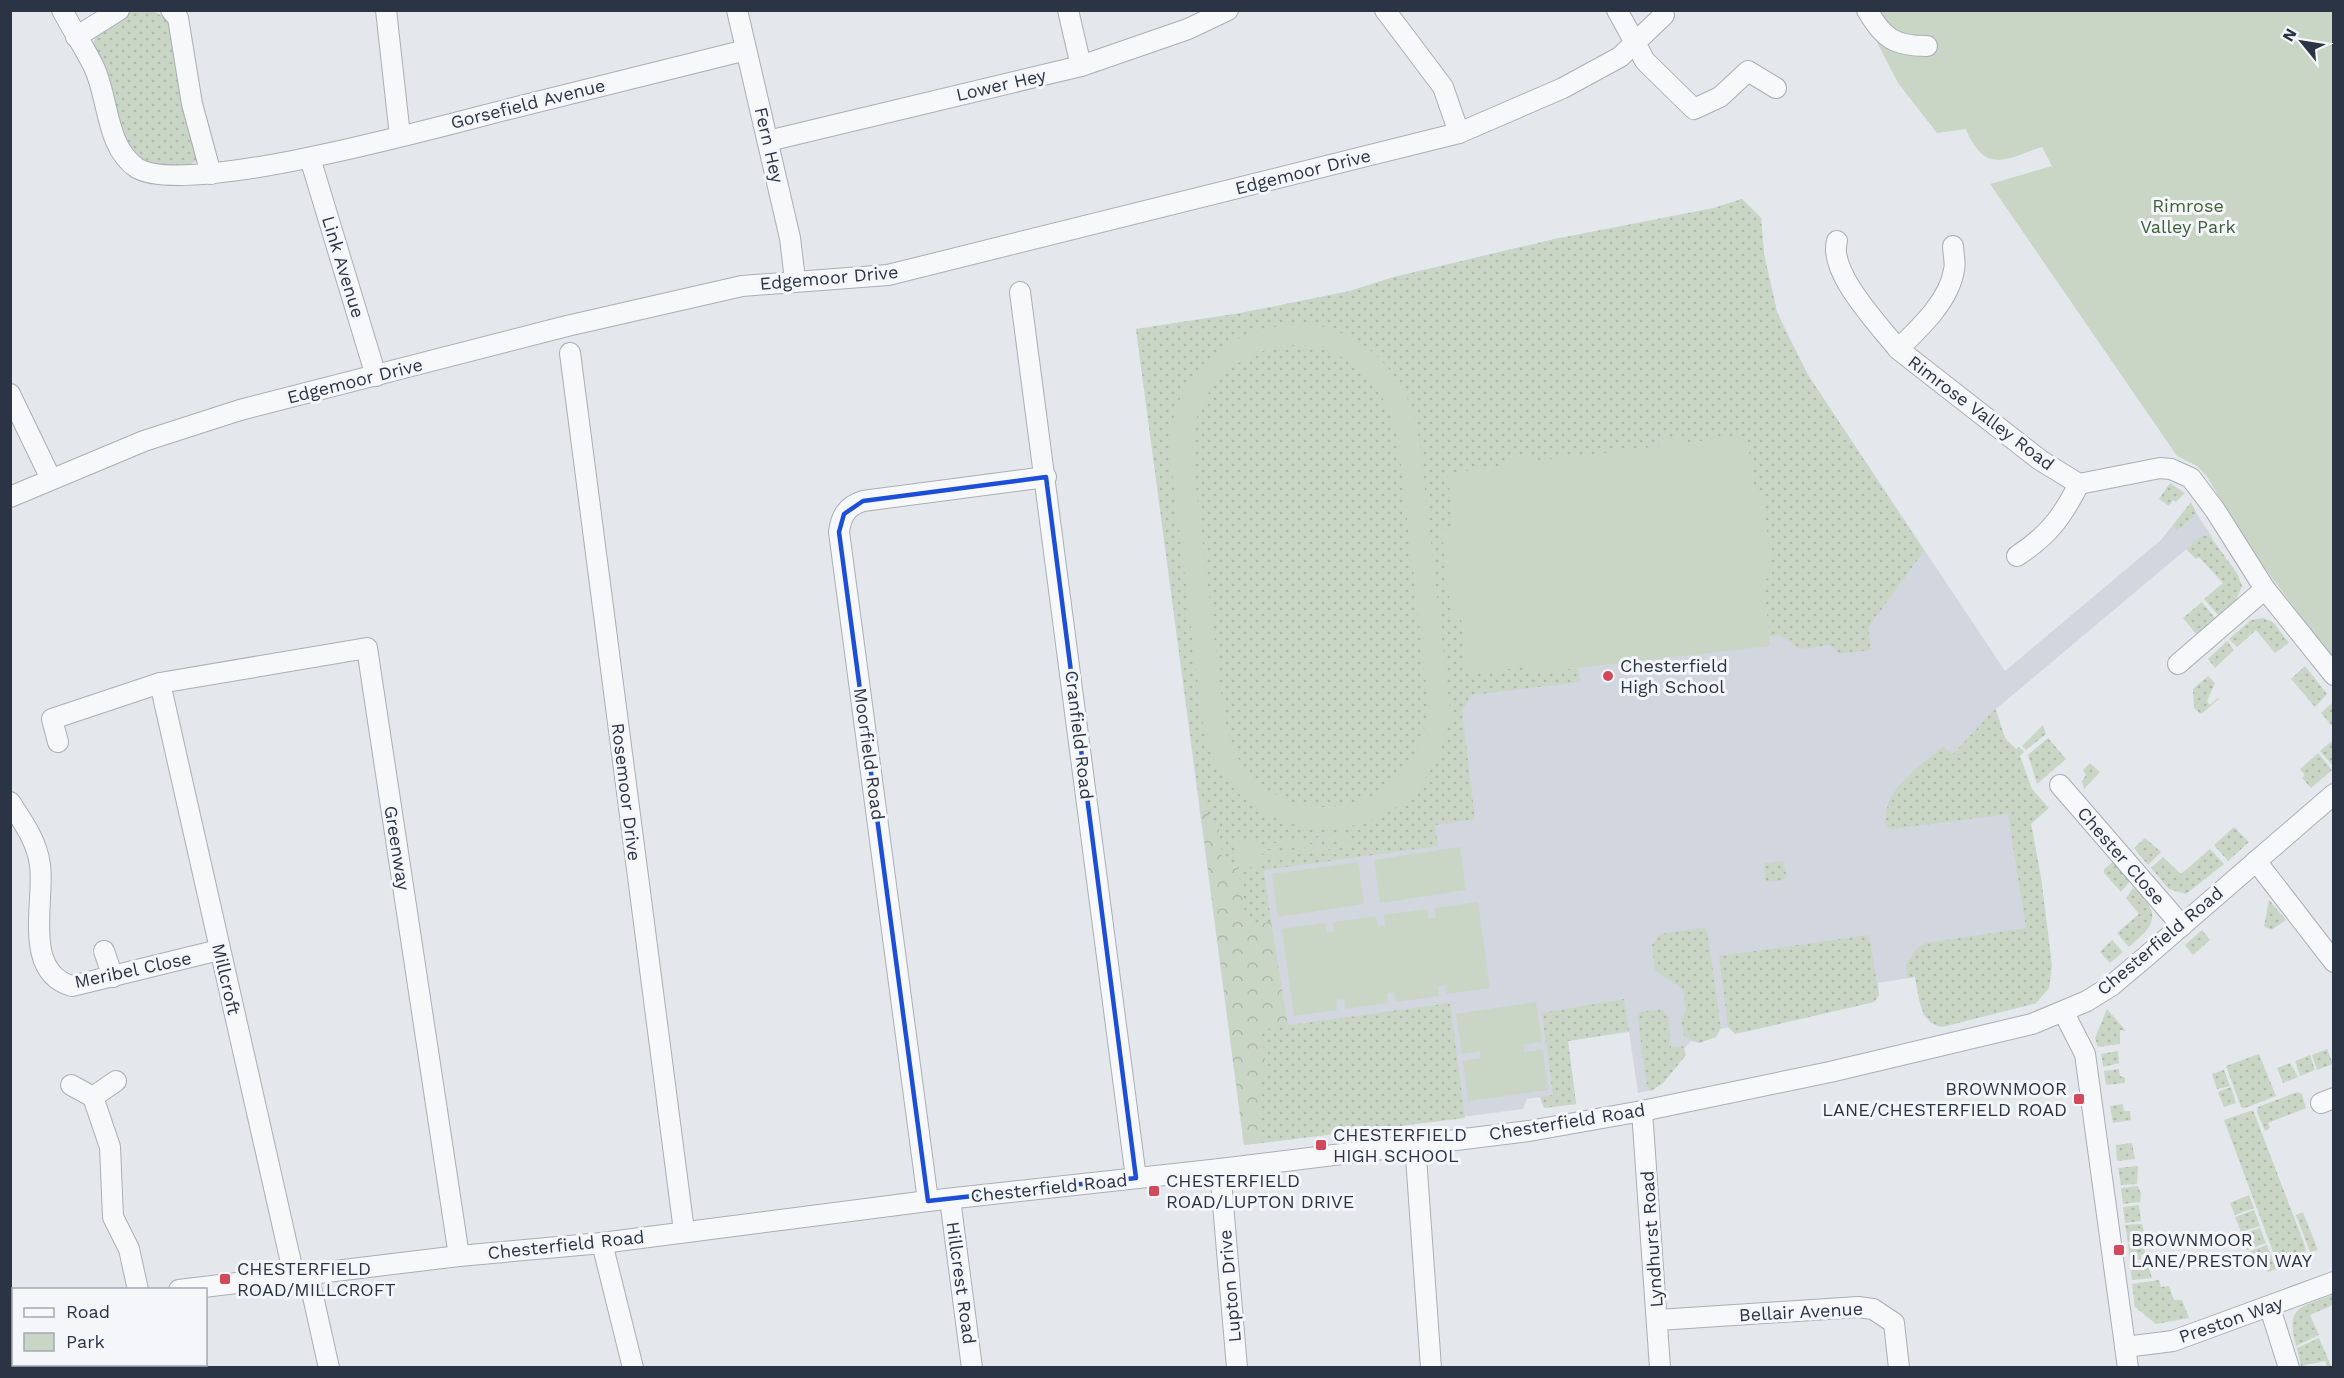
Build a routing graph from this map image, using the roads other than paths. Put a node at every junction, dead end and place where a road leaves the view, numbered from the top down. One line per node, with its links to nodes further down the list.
1 (62, 10): 12 (street, Gorsefield Avenue)
2 (120, 10): 12 (street)
3 (171, 10): 22 (street)
4 (386, 10): 19 (street)
5 (737, 10): 15 (street, Fern Hey)
6 (1068, 10): 16 (street)
7 (1228, 10): 16 (street, Lower Hey)
8 (1385, 10): 18 (street)
9 (1617, 10): 13 (street)
10 (1867, 10): 14 (street)
11 (1664, 15): 13 (street, Edgemoor Drive)
12 (76, 37): 22 (street, Gorsefield Avenue)
13 (1634, 42): 17 (street); 18 (street, Edgemoor Drive)
14 (1927, 46)
15 (746, 50): 19 (street, Gorsefield Avenue); 20 (street, Fern Hey)
16 (1081, 66): 20 (street, Lower Hey)
17 (1776, 88)
18 (1459, 133): 25 (street, Edgemoor Drive)
19 (400, 136): 21 (street, Gorsefield Avenue)
20 (768, 141): 25 (street, Fern Hey)
21 (310, 158): 22 (street, Gorsefield Avenue); 29 (street, Link Avenue)
22 (211, 174)
23 (1837, 241): 27 (street)
24 (1953, 246): 27 (street, Rimrose Valley Road)
25 (795, 280): 29 (street, Edgemoor Drive)
26 (1020, 292): 31 (street, Cranfield Road)
27 (1898, 349): 33 (street, Rimrose Valley Road)
28 (570, 353): 60 (street, Rosemoor Drive)
29 (376, 376): 32 (street, Edgemoor Drive)
30 (10, 394): 32 (street)
31 (1046, 477): 57 (street, Cranfield Road); 59 (street, Moorfield Road)
32 (51, 479): 34 (street, Edgemoor Drive)
33 (2079, 484): 35 (street); 36 (street)
34 (10, 497)
35 (2017, 556)
36 (2265, 589): 37 (street); 38 (street)
37 (2178, 664)
38 (2334, 675)
39 (160, 683): 40 (street); 46 (street, Millcroft); 62 (street, Greenway)
40 (58, 742)
41 (2060, 785): 45 (street, Chester Close)
42 (2334, 794): 44 (street, Chesterfield Road)
43 (10, 802): 49 (street, Meribel Close)
44 (2256, 861): 45 (street, Chesterfield Road); 48 (street)
45 (2182, 926): 50 (street, Chesterfield Road)
46 (219, 950): 49 (street, Meribel Close); 63 (street, Millcroft)
47 (104, 951): 49 (street)
48 (2334, 962)
49 (113, 976)
50 (2064, 1013): 54 (street, Chesterfield Road); 69 (street)
51 (116, 1081): 53 (street)
52 (71, 1085): 53 (street)
53 (93, 1097): 65 (street)
54 (1642, 1112): 55 (street, Chesterfield Road); 68 (street, Lyndhurst Road)
55 (1415, 1143): 56 (street, Chesterfield Road); 74 (street)
56 (1220, 1169): 57 (street, Chesterfield Road); 73 (street, Lupton Drive)
57 (1136, 1178): 58 (street, Chesterfield Road)
58 (950, 1199): 59 (street, Chesterfield Road); 72 (street, Hillcrest Road)
59 (928, 1201): 60 (street, Chesterfield Road)
60 (684, 1231): 61 (street, Chesterfield Road)
61 (602, 1243): 62 (street, Chesterfield Road); 71 (street)
62 (459, 1256): 63 (street, Chesterfield Road)
63 (301, 1275): 66 (street, Chesterfield Road); 70 (street, Millcroft)
64 (2334, 1282): 67 (street, Preston Way)
65 (138, 1288)
66 (195, 1288)
67 (2270, 1308): 69 (street, Preston Way); 78 (street)
68 (1658, 1320): 75 (street, Lyndhurst Road); 76 (street, Bellair Avenue)
69 (2125, 1347): 77 (street)
70 (329, 1368)
71 (633, 1368)
72 (972, 1368)
73 (1237, 1368)
74 (1431, 1368)
75 (1660, 1368)
76 (1899, 1368)
77 (2128, 1368)
78 (2289, 1368)

